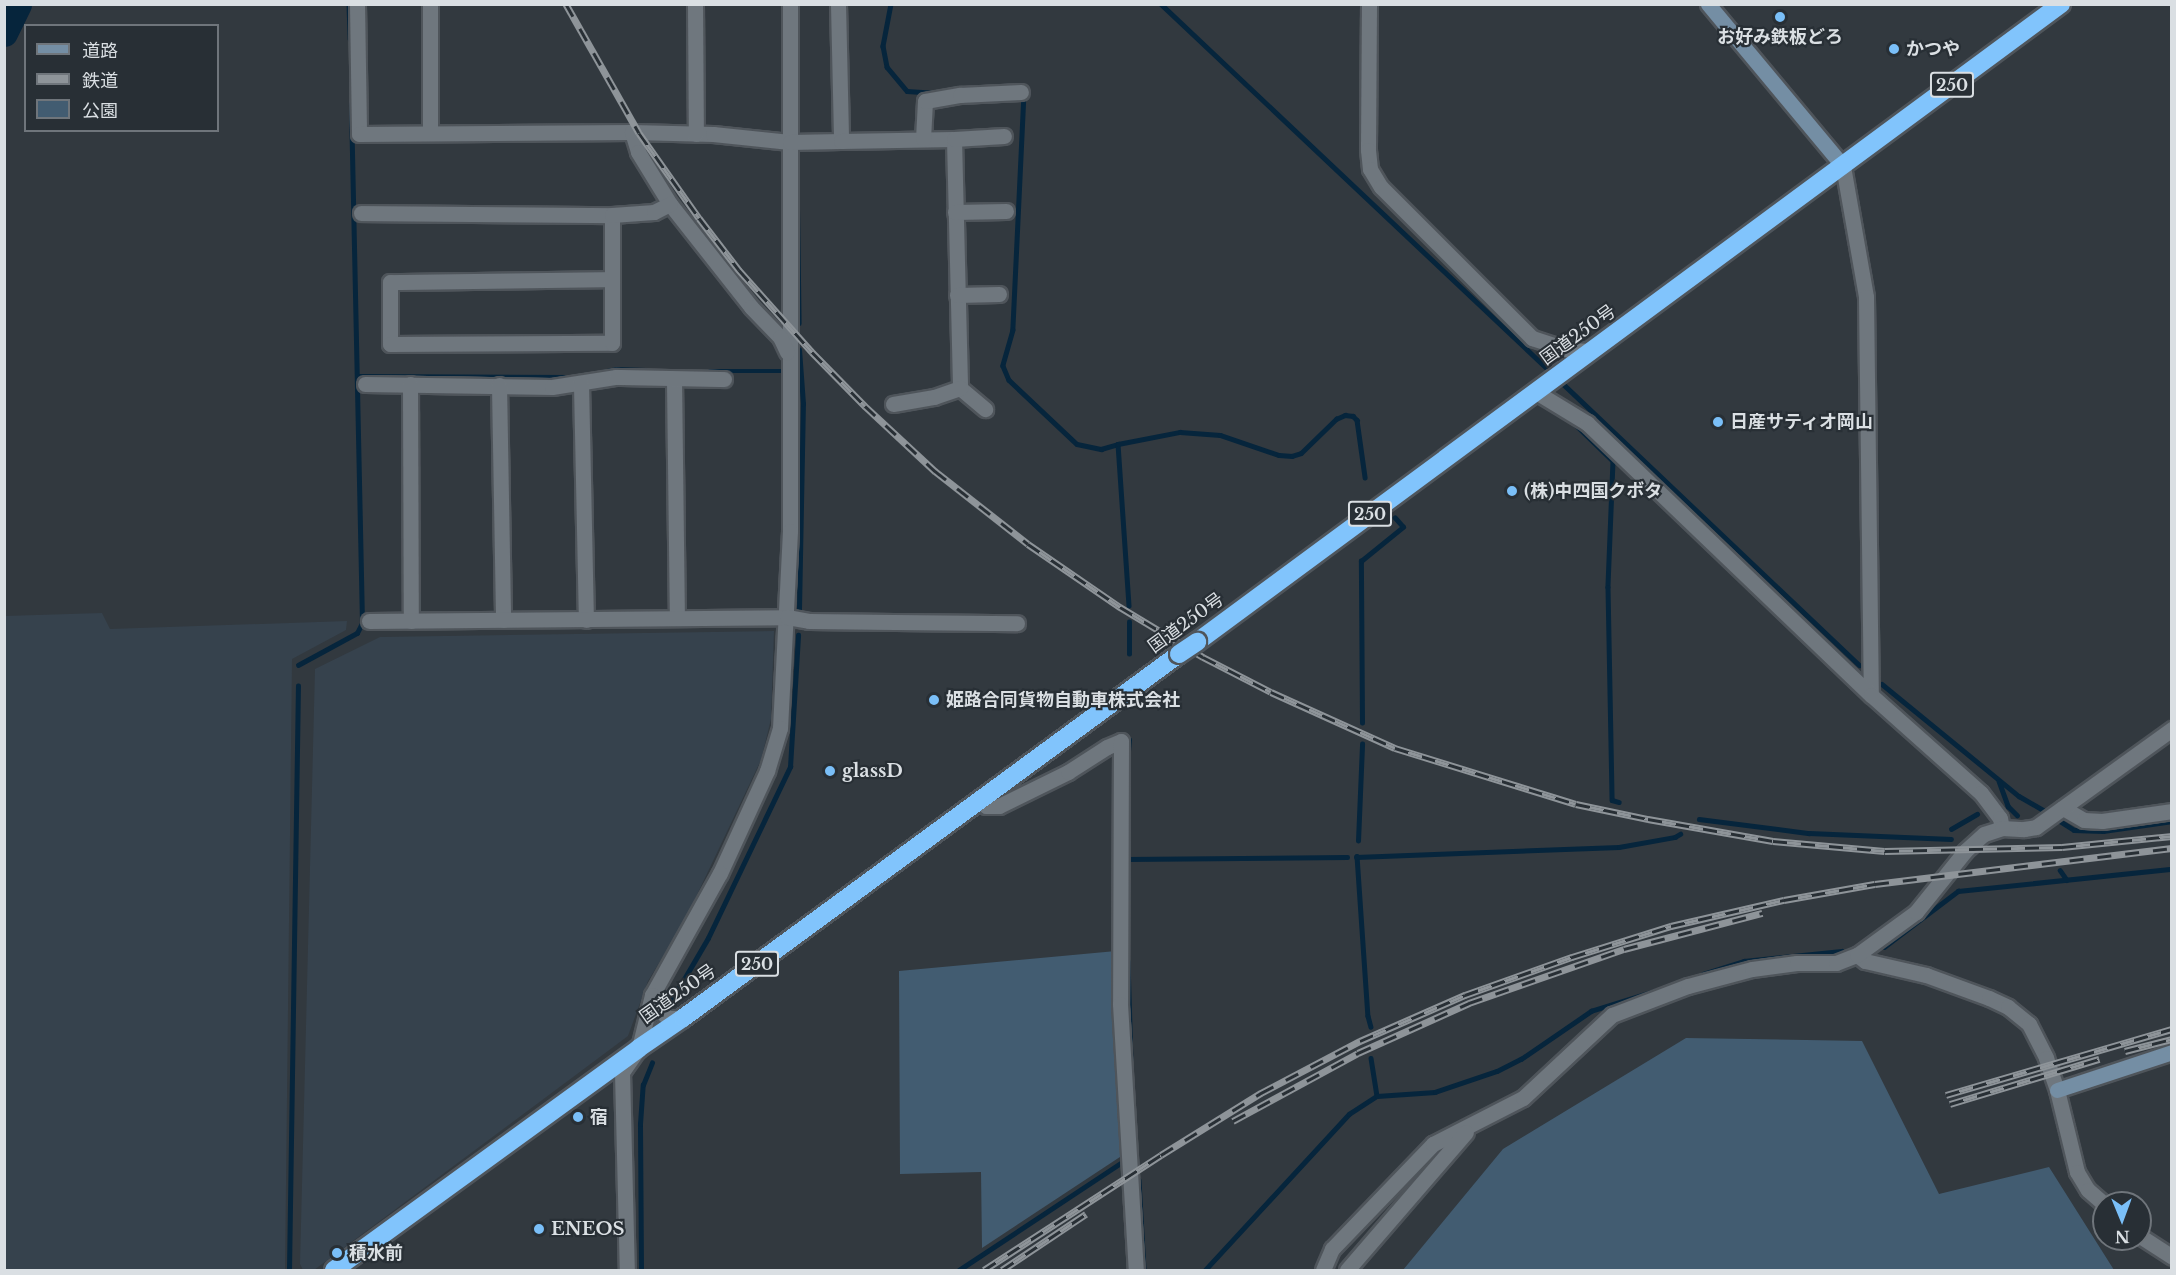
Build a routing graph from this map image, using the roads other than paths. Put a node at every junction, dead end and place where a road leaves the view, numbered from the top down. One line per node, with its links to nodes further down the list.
1 (357, 4): 10 (street)
2 (430, 4): 10 (street)
3 (695, 4): 12 (street)
4 (790, 4): 17 (street)
5 (838, 4): 16 (street)
6 (1369, 4): 27 (street)
7 (1708, 4): 18 (main road)
8 (2061, 4): 18 (highway, 国道250号 / 250)
9 (1021, 92): 14 (street)
10 (430, 132): 11 (street)
11 (632, 132): 12 (street); 19 (street)
12 (696, 134): 17 (street)
13 (1004, 136): 15 (street)
14 (923, 139): 15 (street); 16 (street)
15 (954, 139): 21 (street)
16 (841, 141): 17 (street)
17 (795, 142): 28 (street)
18 (1843, 166): 27 (highway, 国道250号 / 250); 46 (street)
19 (670, 204): 23 (street); 28 (street)
20 (1006, 211): 21 (street)
21 (955, 212): 26 (street)
22 (361, 213): 23 (street)
23 (612, 214): 24 (street)
24 (612, 279): 24 (street)
25 (999, 294): 26 (street)
26 (957, 295): 35 (street)
27 (1591, 351): 36 (highway, 国道250号 / 250)
28 (788, 355): 39 (street)
29 (674, 379): 30 (street); 33 (street); 40 (street)
30 (724, 379)
31 (364, 384): 32 (street)
32 (410, 384): 34 (street); 44 (street)
33 (581, 384): 34 (street); 42 (street)
34 (500, 385): 41 (street)
35 (960, 388): 37 (street); 38 (street)
36 (1539, 389): 46 (street); 48 (highway, 国道250号 / 250, bridge)
37 (893, 404)
38 (985, 409)
39 (787, 617): 40 (street); 45 (street); 53 (street)
40 (677, 618): 42 (street)
41 (503, 620): 42 (street); 44 (street)
42 (586, 620)
43 (369, 621): 44 (street)
44 (411, 621)
45 (1017, 623)
46 (1871, 695): 51 (street)
47 (2172, 729): 49 (street)
48 (979, 800): 54 (highway, 国道250号 / 250); 64 (street)
49 (2061, 810): 50 (street); 51 (street)
50 (2172, 811)
51 (2002, 828): 52 (street)
52 (1857, 955): 57 (street); 58 (street)
53 (652, 995): 54 (street); 55 (street)
54 (683, 1018): 55 (highway, 国道250号 / 250)
55 (639, 1048): 62 (highway, 国道250号 / 250); 63 (street)
56 (2172, 1053): 57 (main road)
57 (2057, 1090): 59 (street)
58 (1475, 1123): 65 (street); 66 (street)
59 (2092, 1194)
60 (2152, 1244): 61 (street)
61 (2172, 1257)
62 (334, 1270)
63 (627, 1270)
64 (1136, 1270)
65 (1323, 1270)
66 (1347, 1270)

